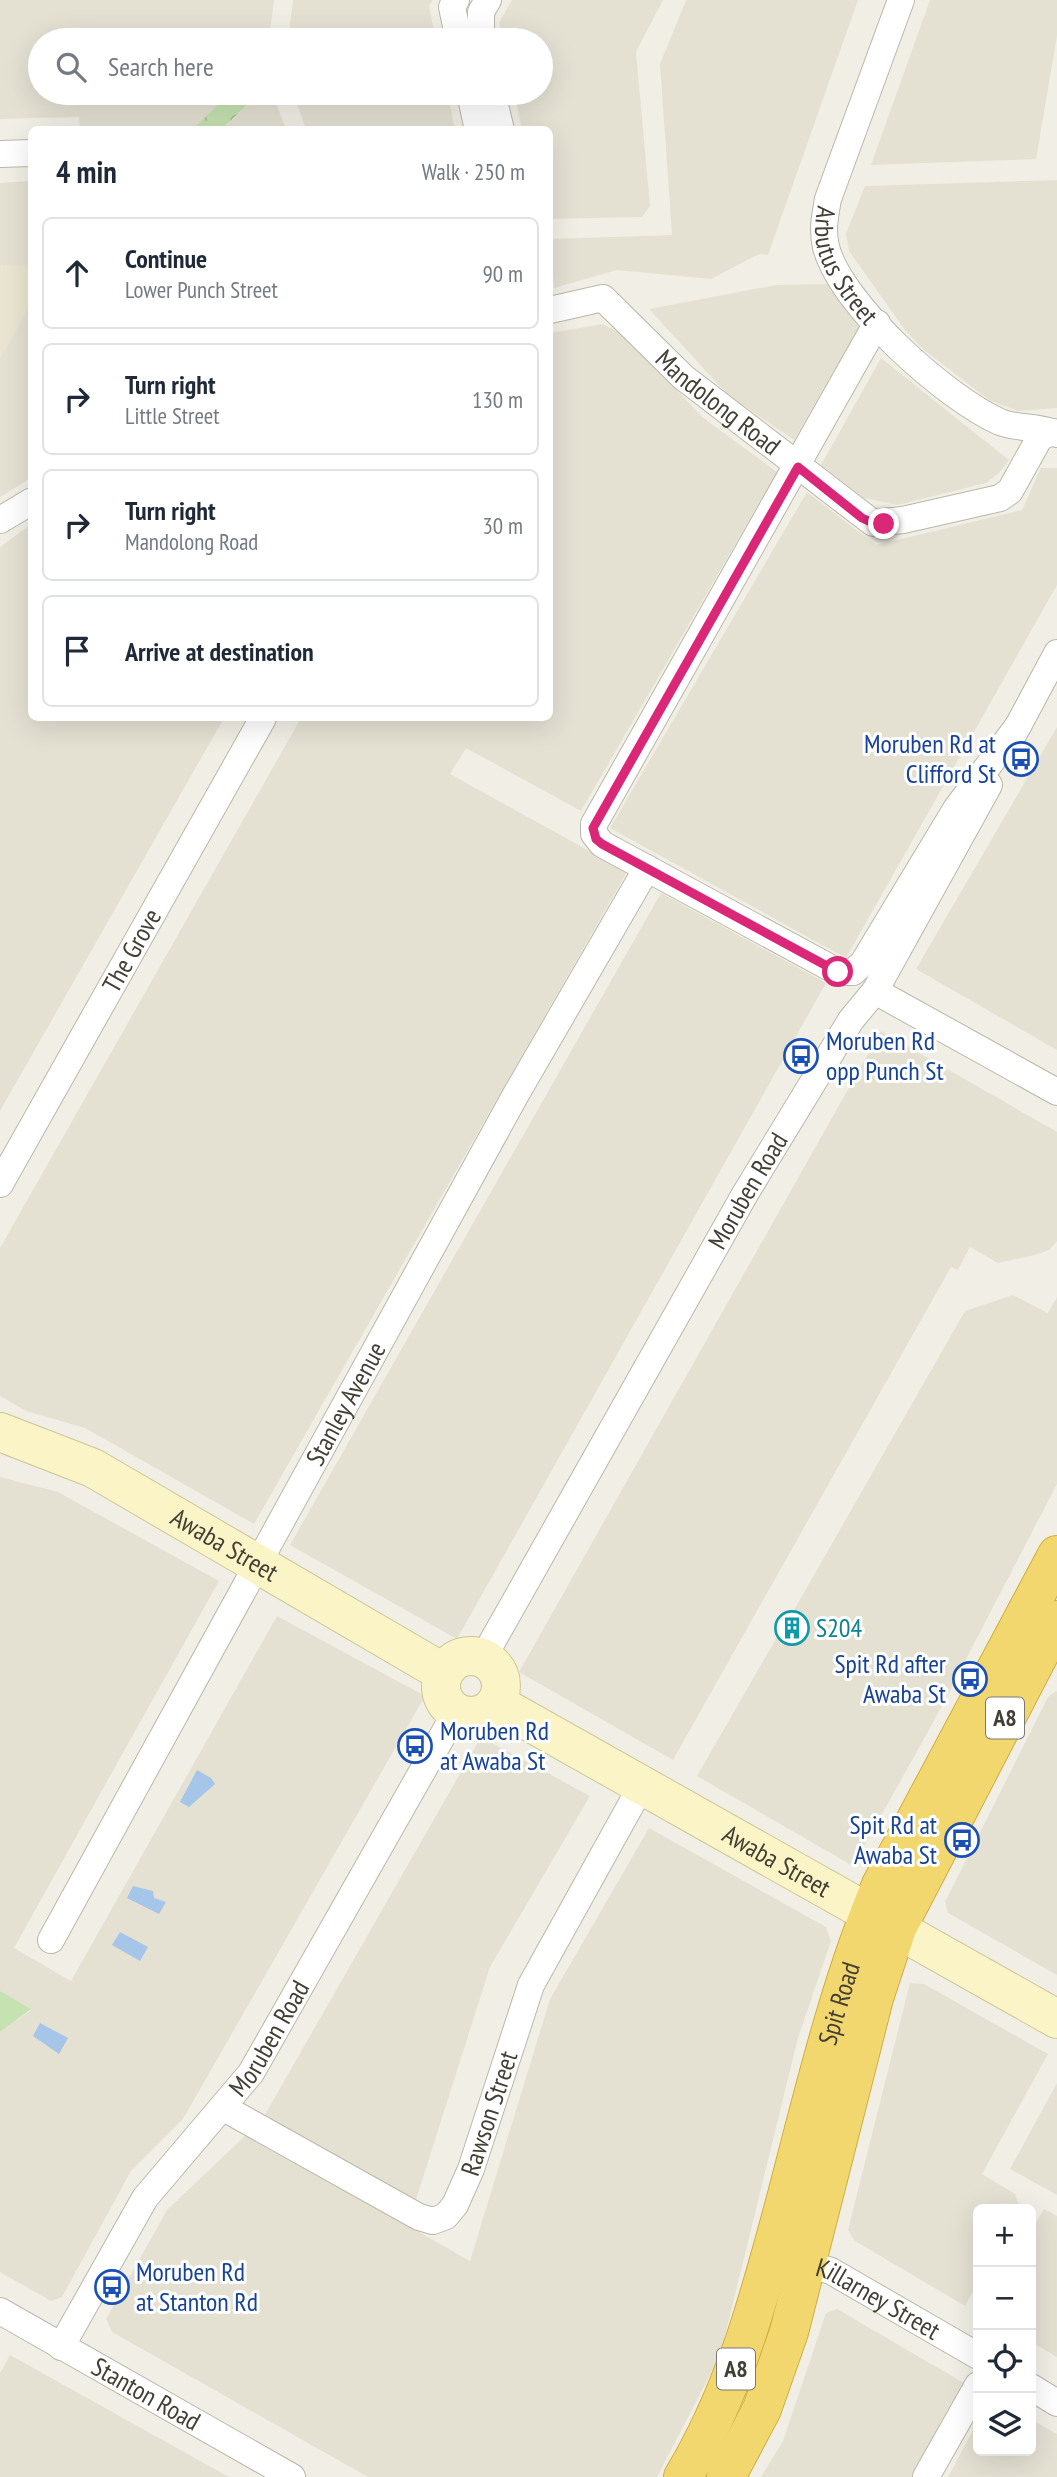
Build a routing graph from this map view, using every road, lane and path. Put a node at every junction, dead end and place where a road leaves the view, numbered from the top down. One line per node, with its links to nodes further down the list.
1 (456, 0): 4 (street)
2 (488, 0): 5 (street)
3 (901, 0): 13 (street, Arbutus Street)
4 (456, 28)
5 (481, 28)
6 (473, 105): 8 (street)
7 (495, 105): 9 (street)
8 (477, 126)
9 (500, 126)
10 (28, 153): 11 (street)
11 (0, 154)
12 (553, 309): 15 (street, Mandolong Road)
13 (877, 323): 14 (street, Arbutus Street); 15 (street)
14 (1055, 433): 15 (street, Mandolong Road)
15 (798, 467): 21 (street)
16 (28, 502): 17 (street)
17 (0, 520)
18 (1057, 653): 20 (street, Moruben Road)
19 (261, 721): 24 (street, The Grove)
20 (1018, 726): 21 (street, Moruben Road); 22 (street, Moruben Road)
21 (647, 868): 27 (street, Stanley Avenue)
22 (875, 991): 23 (street); 29 (street, Moruben Road)
23 (1057, 1092)
24 (0, 1184)
25 (0, 1432): 27 (street, Awaba Street)
26 (1057, 1555): 34 (highway, Spit Road / A8)
27 (259, 1565): 30 (street, Awaba Street); 35 (street, Stanley Avenue)
28 (1057, 1620): 34 (highway, Spit Road / A8)
29 (483, 1658): 30 (street); 31 (street)
30 (444, 1672): 32 (street)
31 (496, 1703): 32 (street); 33 (street, Awaba Street)
32 (456, 1712): 37 (street, Moruben Road)
33 (642, 1785): 34 (street, Awaba Street); 37 (street, Rawson Street)
34 (883, 1920): 36 (street, Awaba Street); 38 (highway, Spit Road / A8)
35 (51, 1940)
36 (1057, 2019)
37 (224, 2108): 40 (street, Moruben Road)
38 (789, 2259): 41 (street, Killarney Street); 46 (highway, Spit Road / A8); 47 (highway, Spit Road / A8)
39 (0, 2311): 40 (street, Stanton Road)
40 (61, 2347): 45 (street, Stanton Road)
41 (973, 2353)
42 (1036, 2390): 44 (street)
43 (973, 2393): 48 (street)
44 (1057, 2403)
45 (292, 2477)
46 (683, 2477)
47 (726, 2477)
48 (926, 2477)

